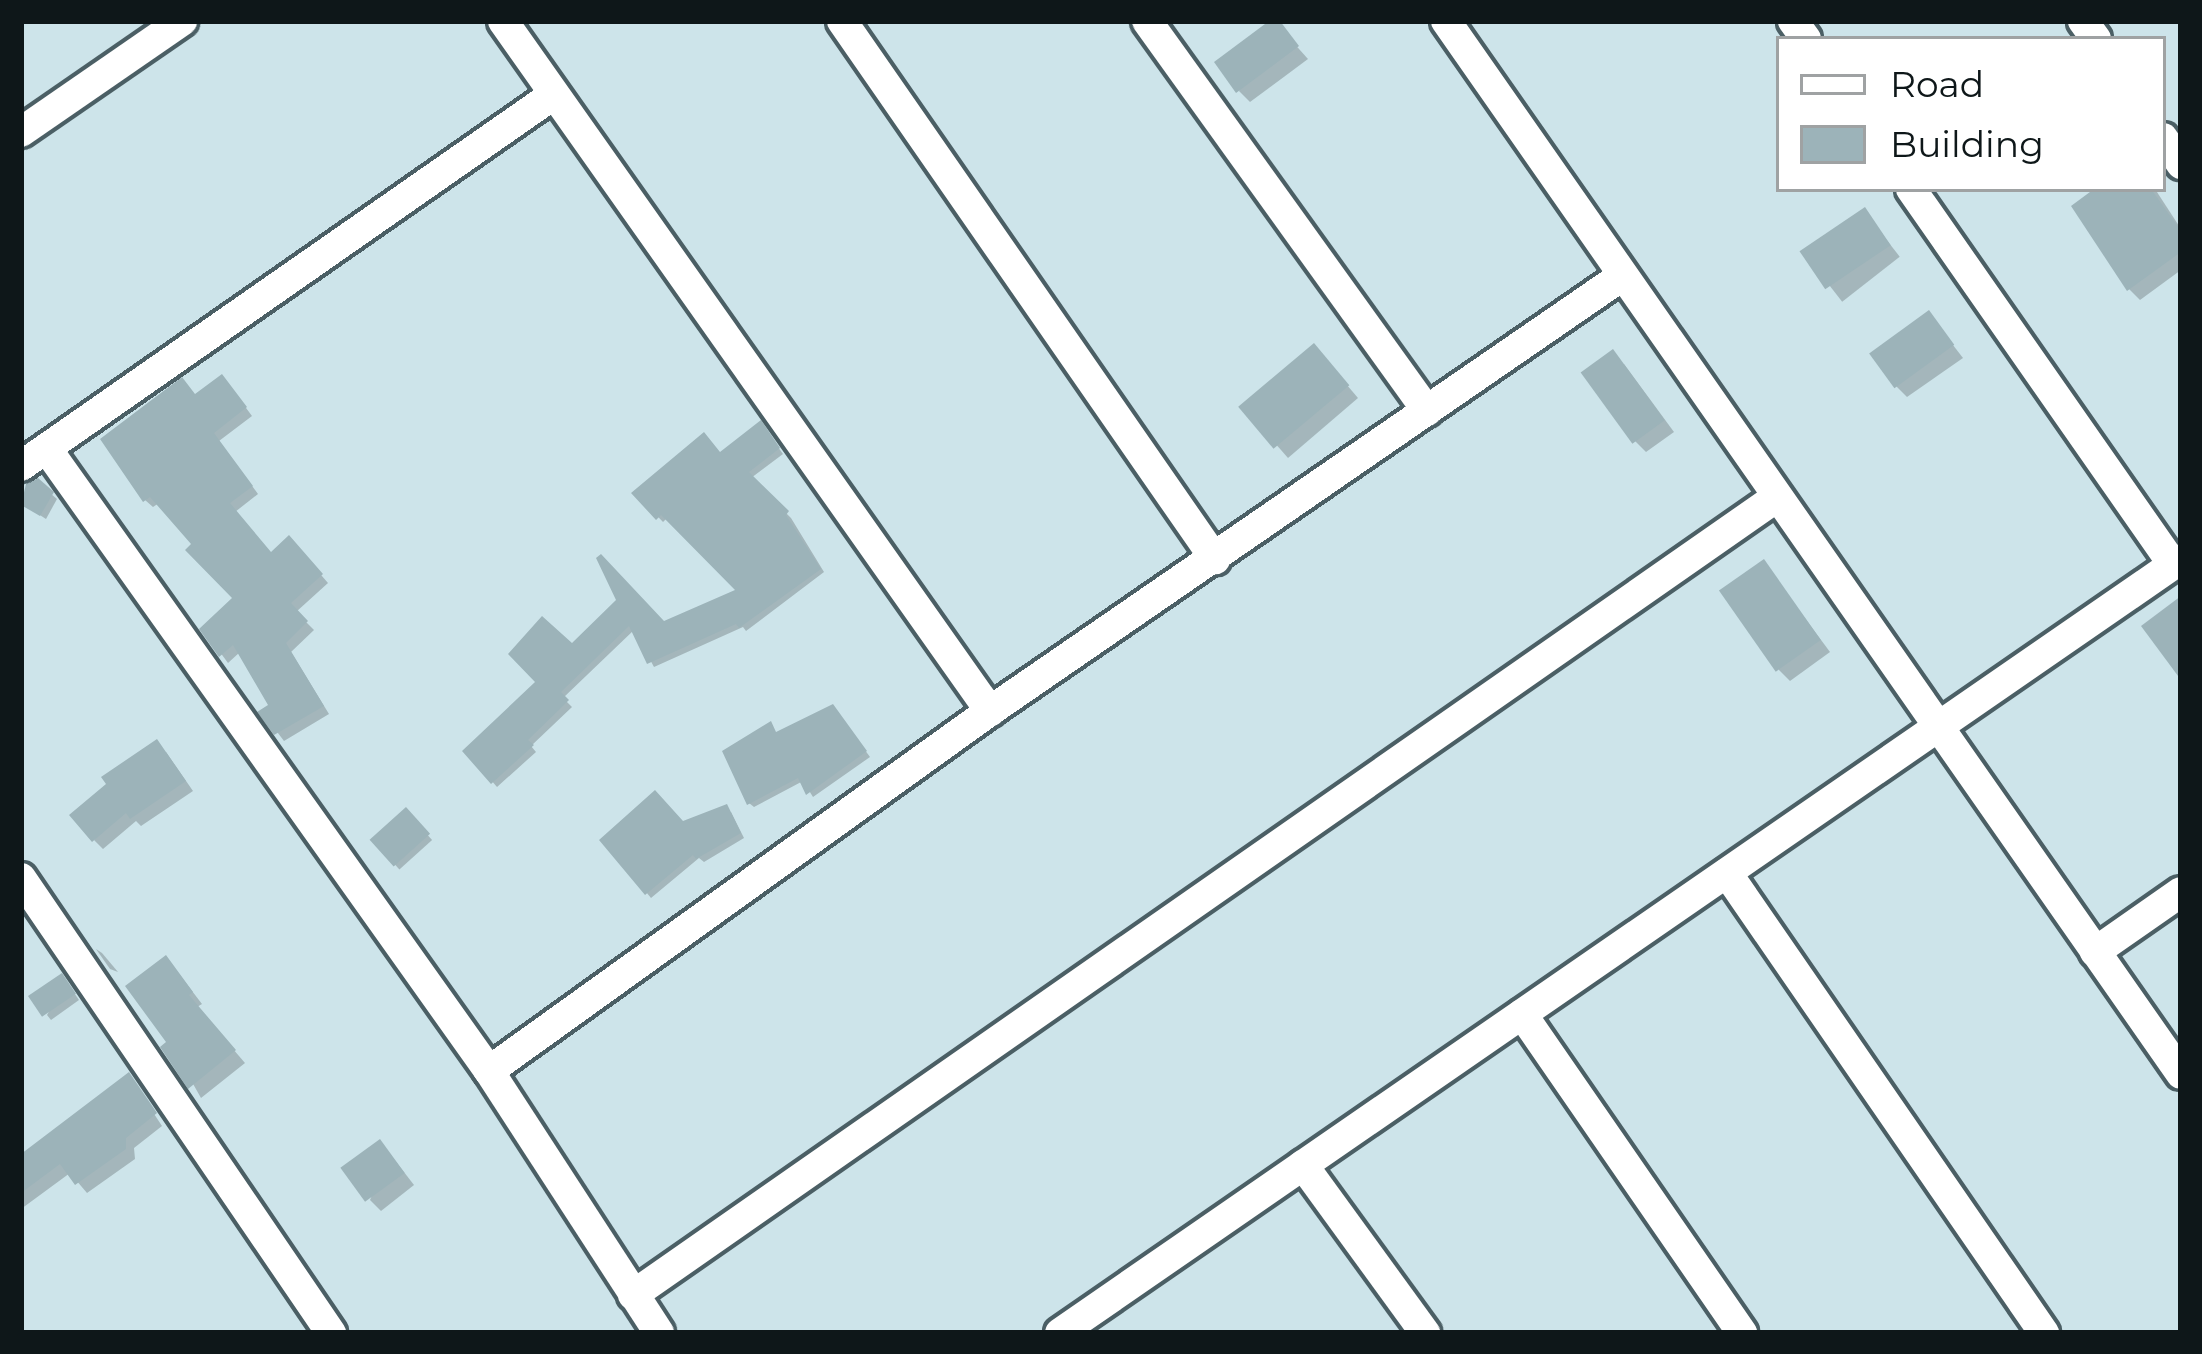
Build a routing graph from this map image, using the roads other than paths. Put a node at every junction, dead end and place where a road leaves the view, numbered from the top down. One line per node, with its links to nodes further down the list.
1 (182, 21): 7 (street)
2 (503, 21): 6 (street)
3 (842, 21): 14 (street)
4 (1147, 21): 10 (street)
5 (1446, 21): 9 (street)
6 (554, 95): 11 (street); 16 (street)
7 (21, 132)
8 (1913, 192): 15 (street)
9 (1622, 276): 10 (street); 13 (street)
10 (1426, 411): 14 (street)
11 (47, 449): 12 (street); 23 (street)
12 (21, 466)
13 (1777, 497): 17 (street); 26 (street)
14 (1216, 559): 16 (street)
15 (2177, 562): 17 (street)
16 (990, 711): 23 (street)
17 (1936, 728): 18 (street); 21 (street)
18 (1726, 873): 22 (street); 32 (street)
19 (21, 878): 27 (street)
20 (2181, 892): 21 (street)
21 (2095, 952): 24 (street)
22 (1522, 1014): 25 (street); 31 (street)
23 (488, 1071): 26 (street)
24 (2181, 1074)
25 (1304, 1165): 29 (street); 30 (street)
26 (633, 1295): 28 (street)
27 (331, 1333)
28 (659, 1333)
29 (1060, 1333)
30 (1426, 1333)
31 (1742, 1333)
32 (2044, 1333)

